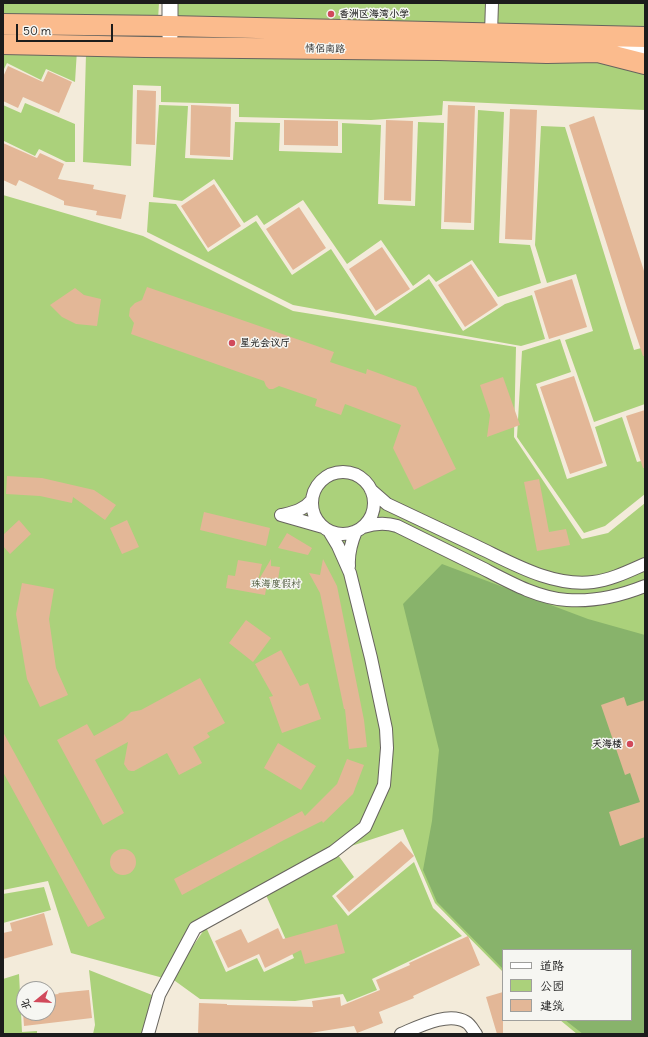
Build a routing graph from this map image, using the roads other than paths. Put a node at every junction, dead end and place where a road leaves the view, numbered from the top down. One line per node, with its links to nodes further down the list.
1 (170, 3): 4 (street)
2 (492, 3): 5 (street)
3 (3, 24): 4 (highway, 情侣南路)
4 (170, 26): 5 (highway, 情侣南路); 8 (street)
5 (491, 33): 6 (highway, 情侣南路)
6 (644, 39): 9 (street)
7 (3, 44): 8 (highway, 情侣南路)
8 (170, 47): 9 (highway, 情侣南路)
9 (598, 52): 10 (highway, 情侣南路)
10 (645, 64)
11 (371, 490): 12 (street); 14 (street); 15 (street)
12 (312, 500): 13 (street); 13 (street)
13 (326, 529): 14 (street); 16 (street)
14 (360, 529): 16 (street); 17 (street)
15 (645, 564)
16 (350, 573): 18 (street)
17 (645, 586)
18 (148, 1034)
19 (401, 1034): 20 (street)
20 (476, 1034)

